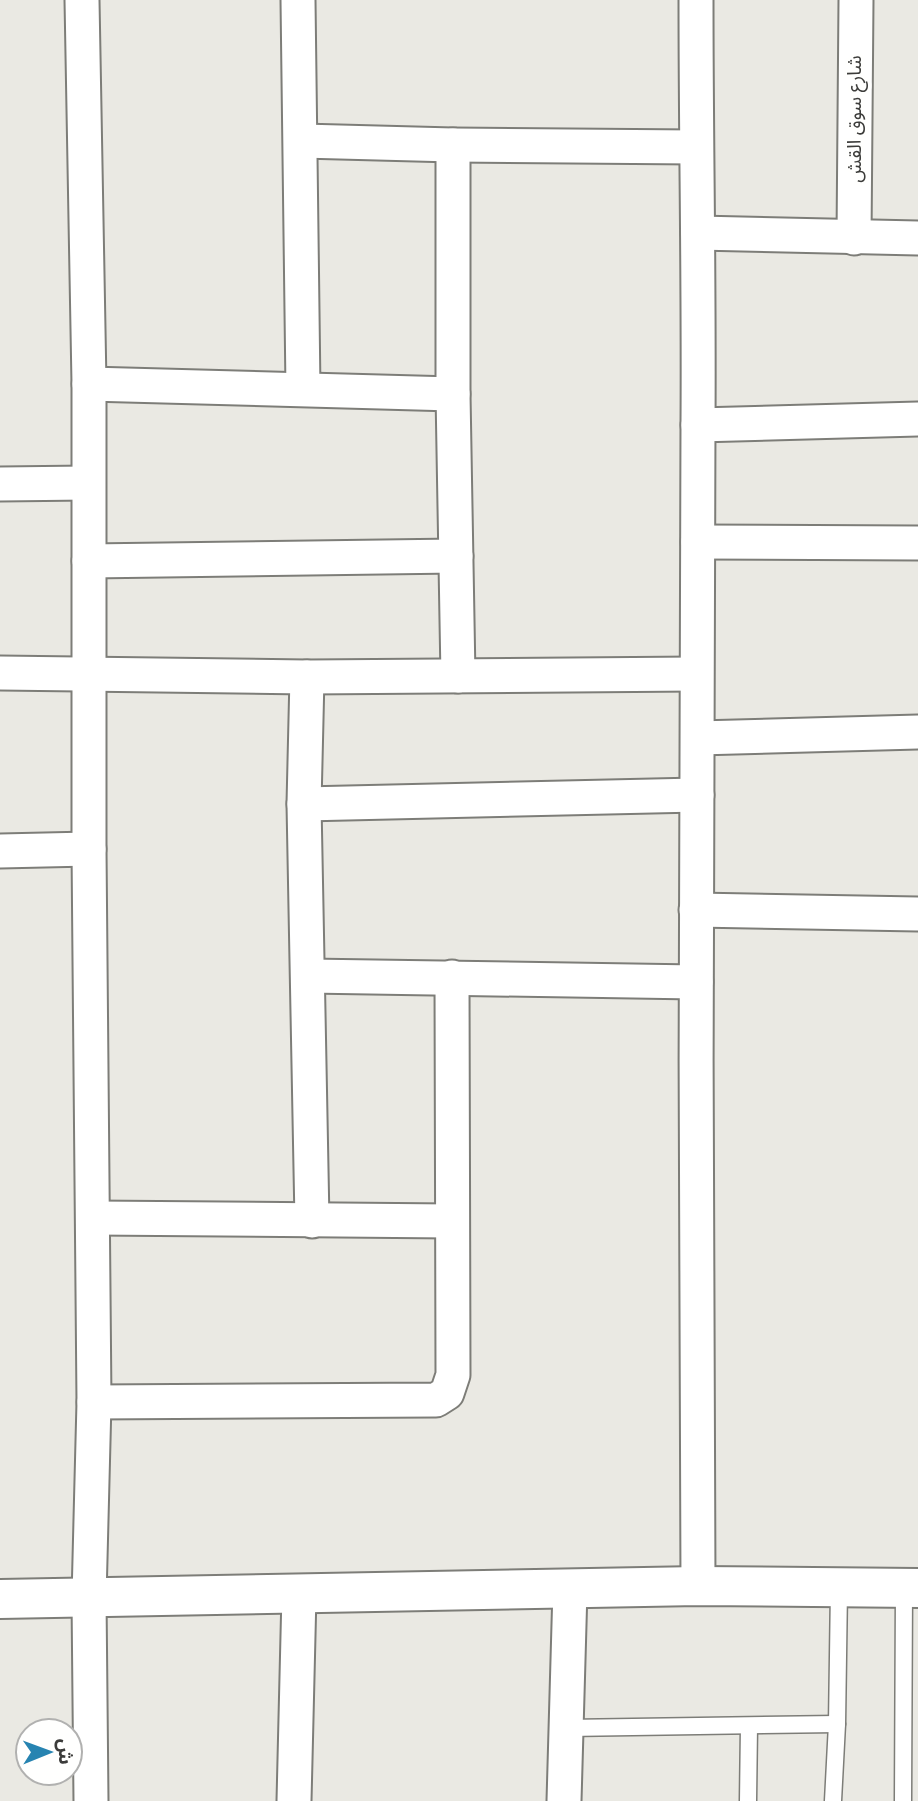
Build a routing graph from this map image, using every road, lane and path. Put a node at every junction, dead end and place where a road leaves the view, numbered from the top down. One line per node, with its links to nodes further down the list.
1 (82, 0): 11 (street)
2 (298, 0): 5 (street)
3 (696, 0): 7 (street)
4 (856, 0): 9 (street, شارع سوق القش)
5 (302, 141): 6 (street); 12 (street)
6 (453, 145): 7 (street); 13 (street)
7 (696, 147): 8 (street)
8 (698, 233): 9 (street); 15 (street)
9 (854, 238): 10 (street)
10 (918, 238)
11 (89, 384): 12 (street); 16 (street)
12 (303, 388): 13 (street)
13 (453, 394): 20 (street)
14 (918, 419): 15 (street)
15 (698, 425): 18 (street)
16 (88, 483): 17 (street); 21 (street)
17 (0, 484)
18 (698, 542): 19 (street); 24 (street)
19 (918, 543)
20 (456, 556): 21 (street); 25 (street)
21 (89, 561): 22 (street)
22 (88, 672): 23 (street); 26 (street); 31 (street)
23 (0, 673)
24 (696, 674): 25 (street); 28 (street)
25 (458, 676): 26 (street)
26 (307, 677): 30 (street)
27 (918, 732): 28 (street)
28 (698, 738): 29 (street)
29 (697, 795): 30 (street); 33 (street)
30 (304, 804): 35 (street)
31 (89, 849): 32 (street); 38 (street)
32 (0, 851)
33 (695, 910): 34 (street); 37 (street)
34 (918, 914)
35 (308, 976): 36 (street); 39 (street)
36 (452, 978): 37 (street); 40 (street)
37 (696, 982): 42 (street)
38 (93, 1218): 39 (street); 41 (street)
39 (312, 1221): 40 (street)
40 (452, 1221): 41 (street)
41 (94, 1402): 47 (street)
42 (698, 1586): 43 (highway); 45 (highway)
43 (839, 1588): 44 (highway); 49 (lane)
44 (911, 1588): 57 (lane)
45 (570, 1589): 46 (highway); 51 (street)
46 (299, 1594): 47 (highway); 53 (street)
47 (89, 1598): 48 (highway); 52 (street)
48 (0, 1599)
49 (837, 1724): 50 (lane); 56 (lane)
50 (749, 1726): 51 (lane); 55 (lane)
51 (567, 1728): 54 (street)
52 (91, 1801)
53 (294, 1801)
54 (564, 1801)
55 (748, 1801)
56 (833, 1801)
57 (903, 1801)

